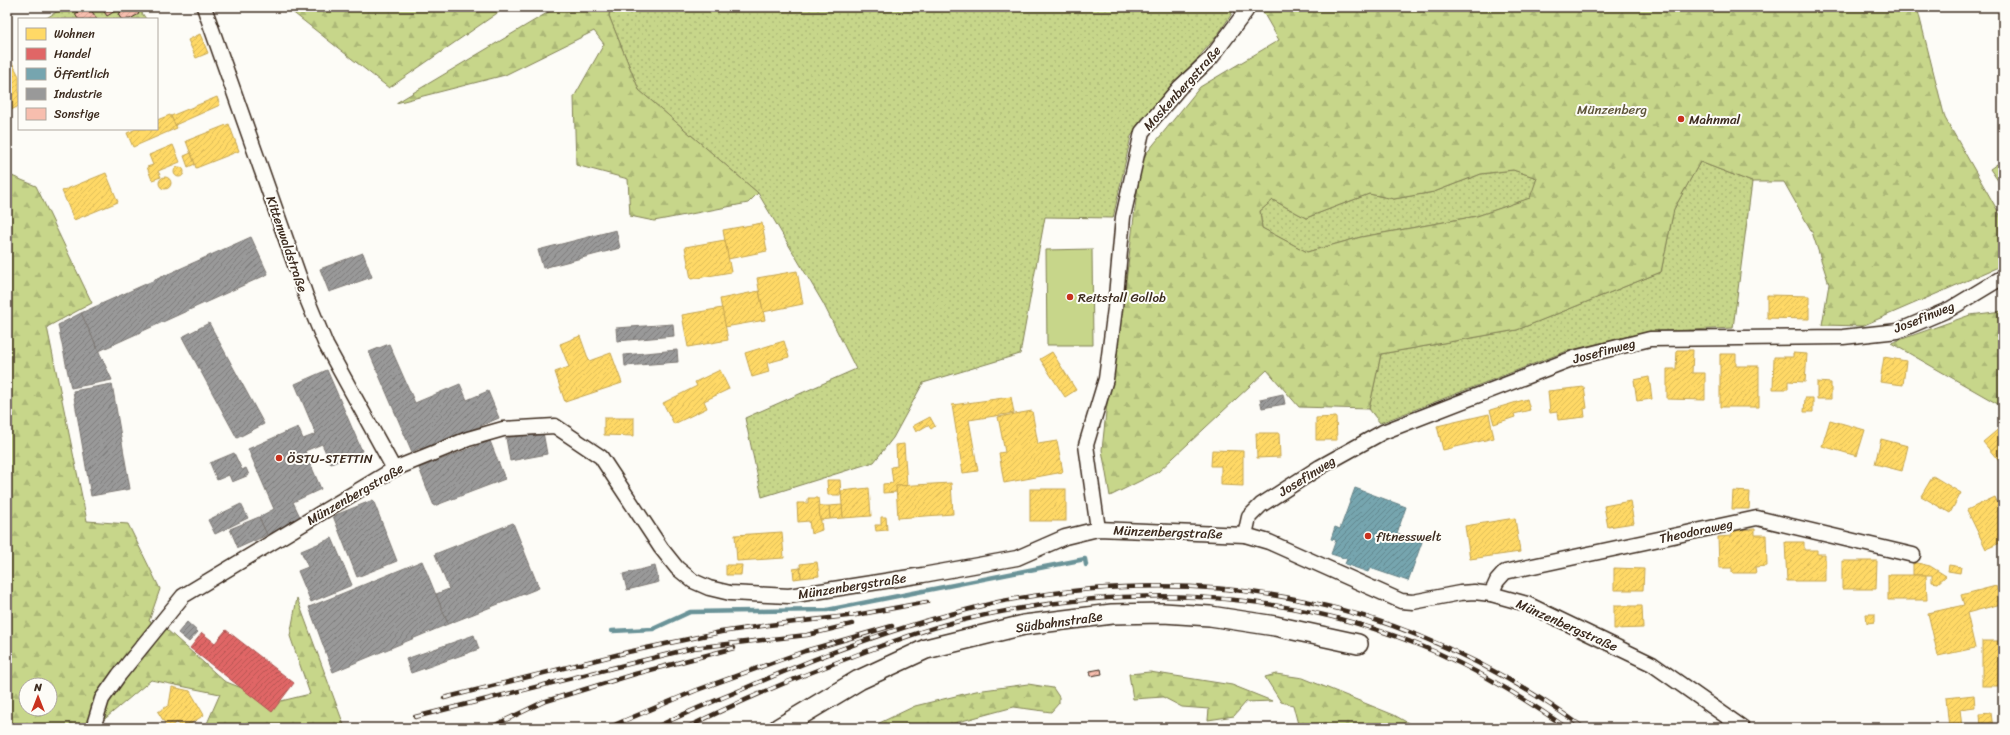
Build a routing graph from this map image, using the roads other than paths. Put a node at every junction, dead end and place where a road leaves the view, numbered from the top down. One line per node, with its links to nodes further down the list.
1 (204, 7): 4 (street, Kittenwaldstraße)
2 (1247, 7): 5 (street, Moskenbergstraße)
3 (2003, 277): 6 (street, Josefinweg)
4 (394, 470): 5 (street, Münzenbergstraße); 10 (street, Münzenbergstraße)
5 (1098, 530): 6 (street, Münzenbergstraße)
6 (1245, 535): 8 (street, Münzenbergstraße)
7 (1913, 555): 8 (street, Theodoraweg)
8 (1491, 594): 12 (street, Münzenbergstraße)
9 (1358, 644): 11 (main road, Südbahnstraße)
10 (93, 728)
11 (779, 728)
12 (1743, 728)

